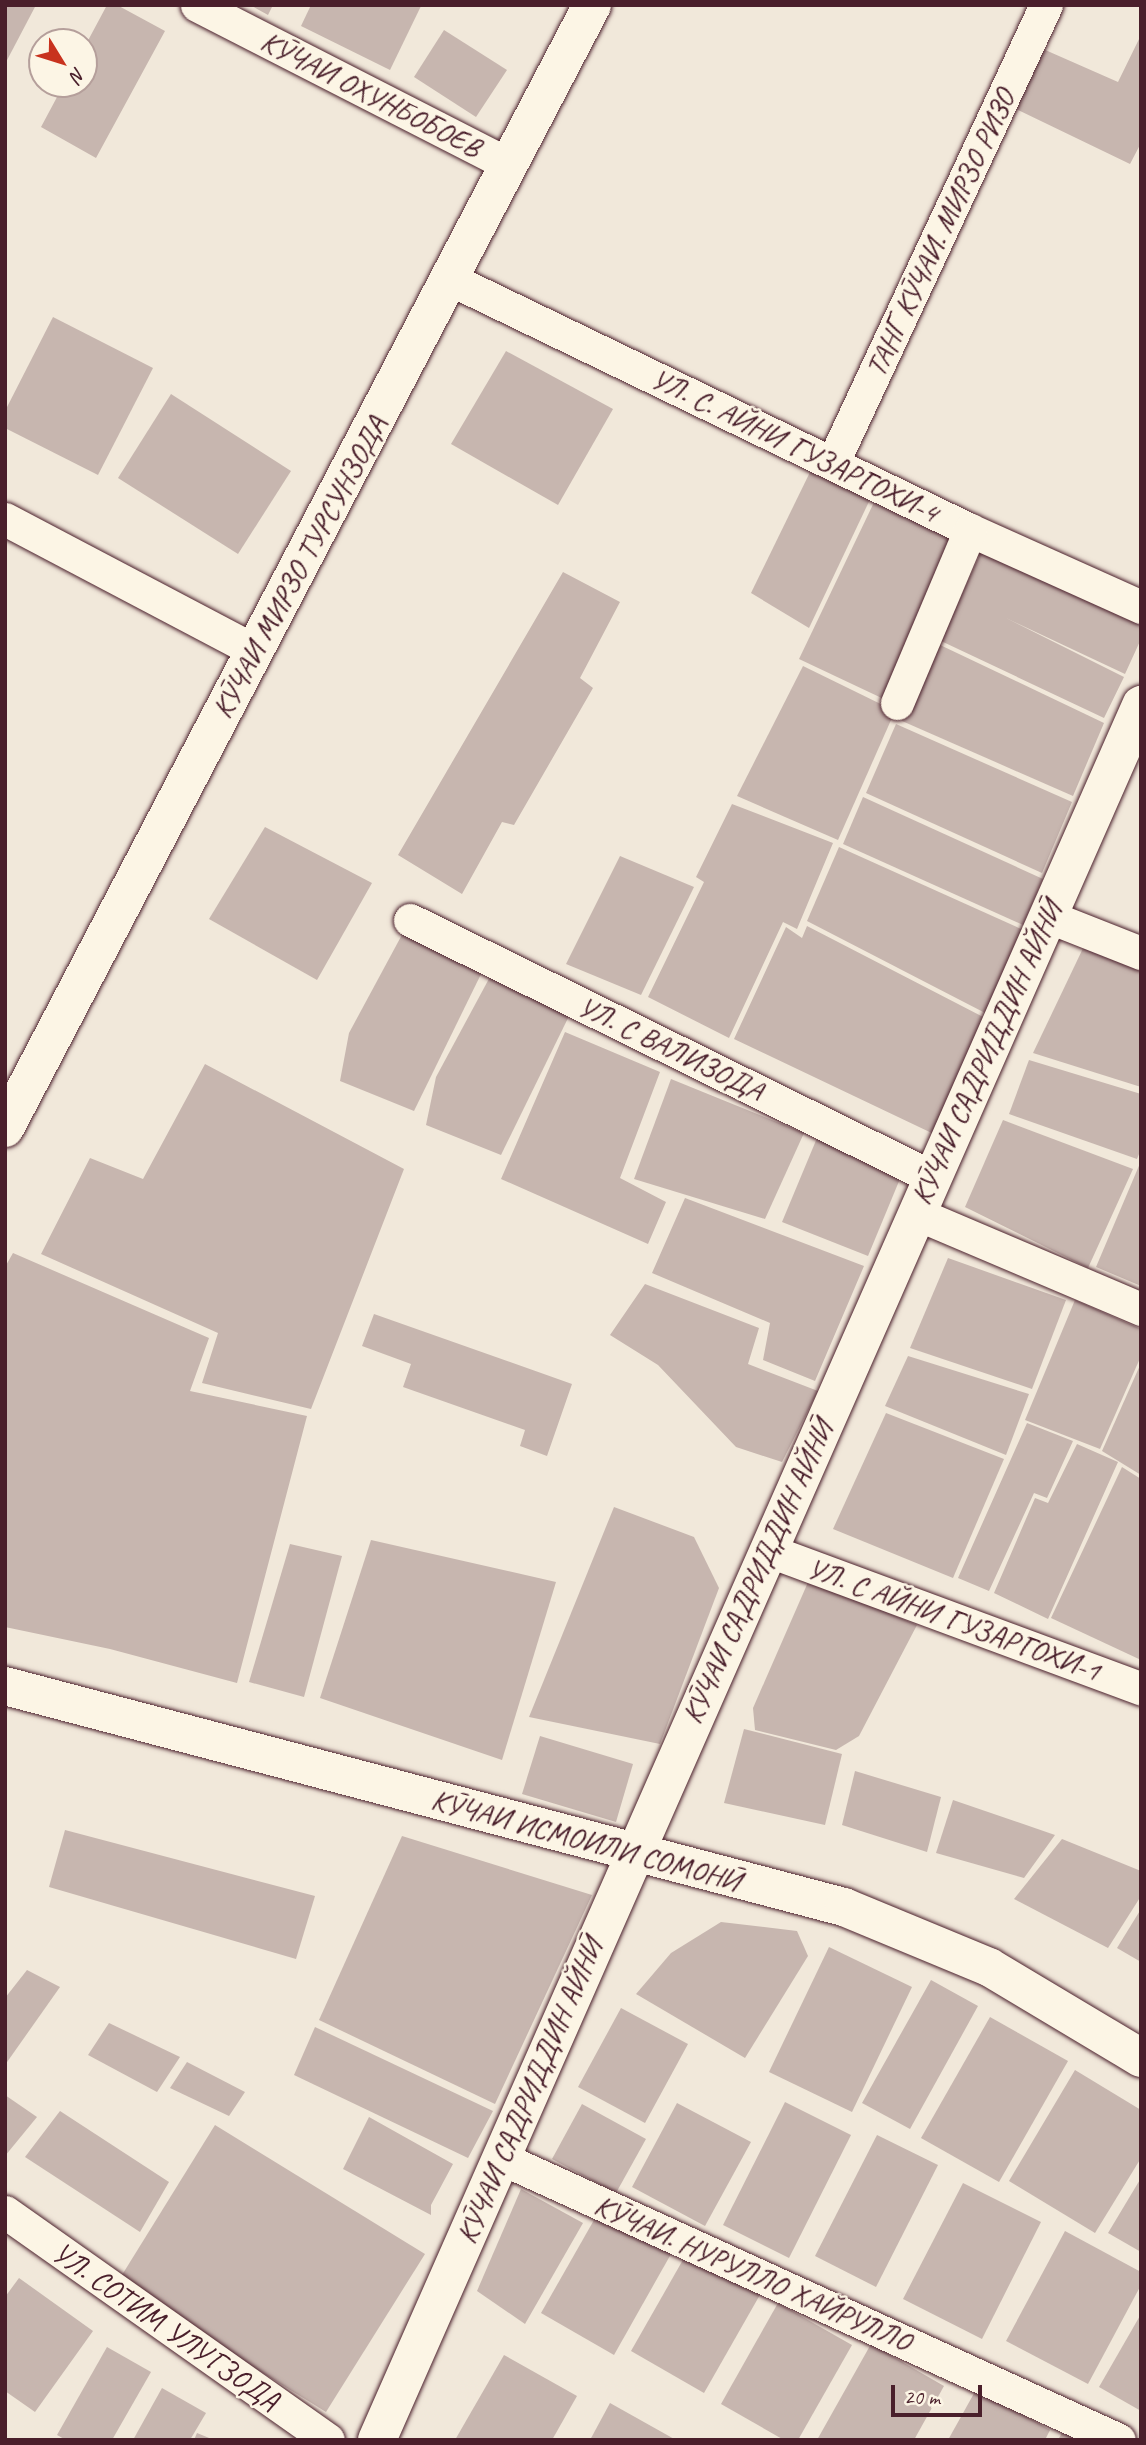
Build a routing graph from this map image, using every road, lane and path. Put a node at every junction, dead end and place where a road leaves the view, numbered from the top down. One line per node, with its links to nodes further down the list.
1 (197, 5): 4 (street, КӮЧАИ ОХУНБОБОЕВ)
2 (592, 5): 4 (street, КӮЧАИ МИРЗО ТУРСУНЗОДА)
3 (1046, 5): 6 (street, ТАНГ КӮЧАИ. МИРЗО РИЗО)
4 (508, 164): 5 (street, КӮЧАИ МИРЗО ТУРСУНЗОДА)
5 (450, 279): 6 (street, УЛ. С. АЙНИ ГУЗАРГОХИ-4); 10 (street, КӮЧАИ МИРЗО ТУРСУНЗОДА)
6 (833, 461): 8 (street, УЛ. С. АЙНИ ГУЗАРГОХИ-4)
7 (5, 519): 10 (street)
8 (970, 530): 9 (street, УЛ. С. АЙНИ ГУЗАРГОХИ-4); 11 (street)
9 (1141, 607)
10 (255, 651): 16 (street, КӮЧАИ МИРЗО ТУРСУНЗОДА)
11 (897, 702)
12 (1141, 705): 13 (street, КӮЧАИ САДРИДДИН АЙНӢ)
13 (1047, 916): 15 (street); 17 (street, КӮЧАИ САДРИДДИН АЙНӢ)
14 (410, 920): 17 (street, УЛ. С ВАЛИЗОДА)
15 (1141, 953)
16 (5, 1128)
17 (932, 1177): 18 (street, КӮЧАИ САДРИДДИН АЙНӢ)
18 (915, 1213): 19 (street); 20 (street, КӮЧАИ САДРИДДИН АЙНӢ)
19 (1141, 1309)
20 (766, 1550): 22 (street, УЛ. С АЙНИ ГУЗАРГОХИ-1); 23 (street, КӮЧАИ САДРИДДИН АЙНӢ)
21 (5, 1686): 23 (street, КӮЧАИ ИСМОИЛИ СОМОНӢ)
22 (1141, 1688)
23 (633, 1852): 24 (street, КӮЧАИ ИСМОИЛИ СОМОНӢ); 25 (street, КӮЧАИ САДРИДДИН АЙНӢ)
24 (1141, 2058)
25 (501, 2158): 28 (street, КӮЧАИ САДРИДДИН АЙНӢ); 29 (street, КӮЧАИ. НУРУЛЛО ХАЙРУЛЛО)
26 (5, 2212): 27 (street, УЛ. СОТИМ УЛУГЗОДА)
27 (327, 2440)
28 (377, 2440)
29 (1119, 2440)

